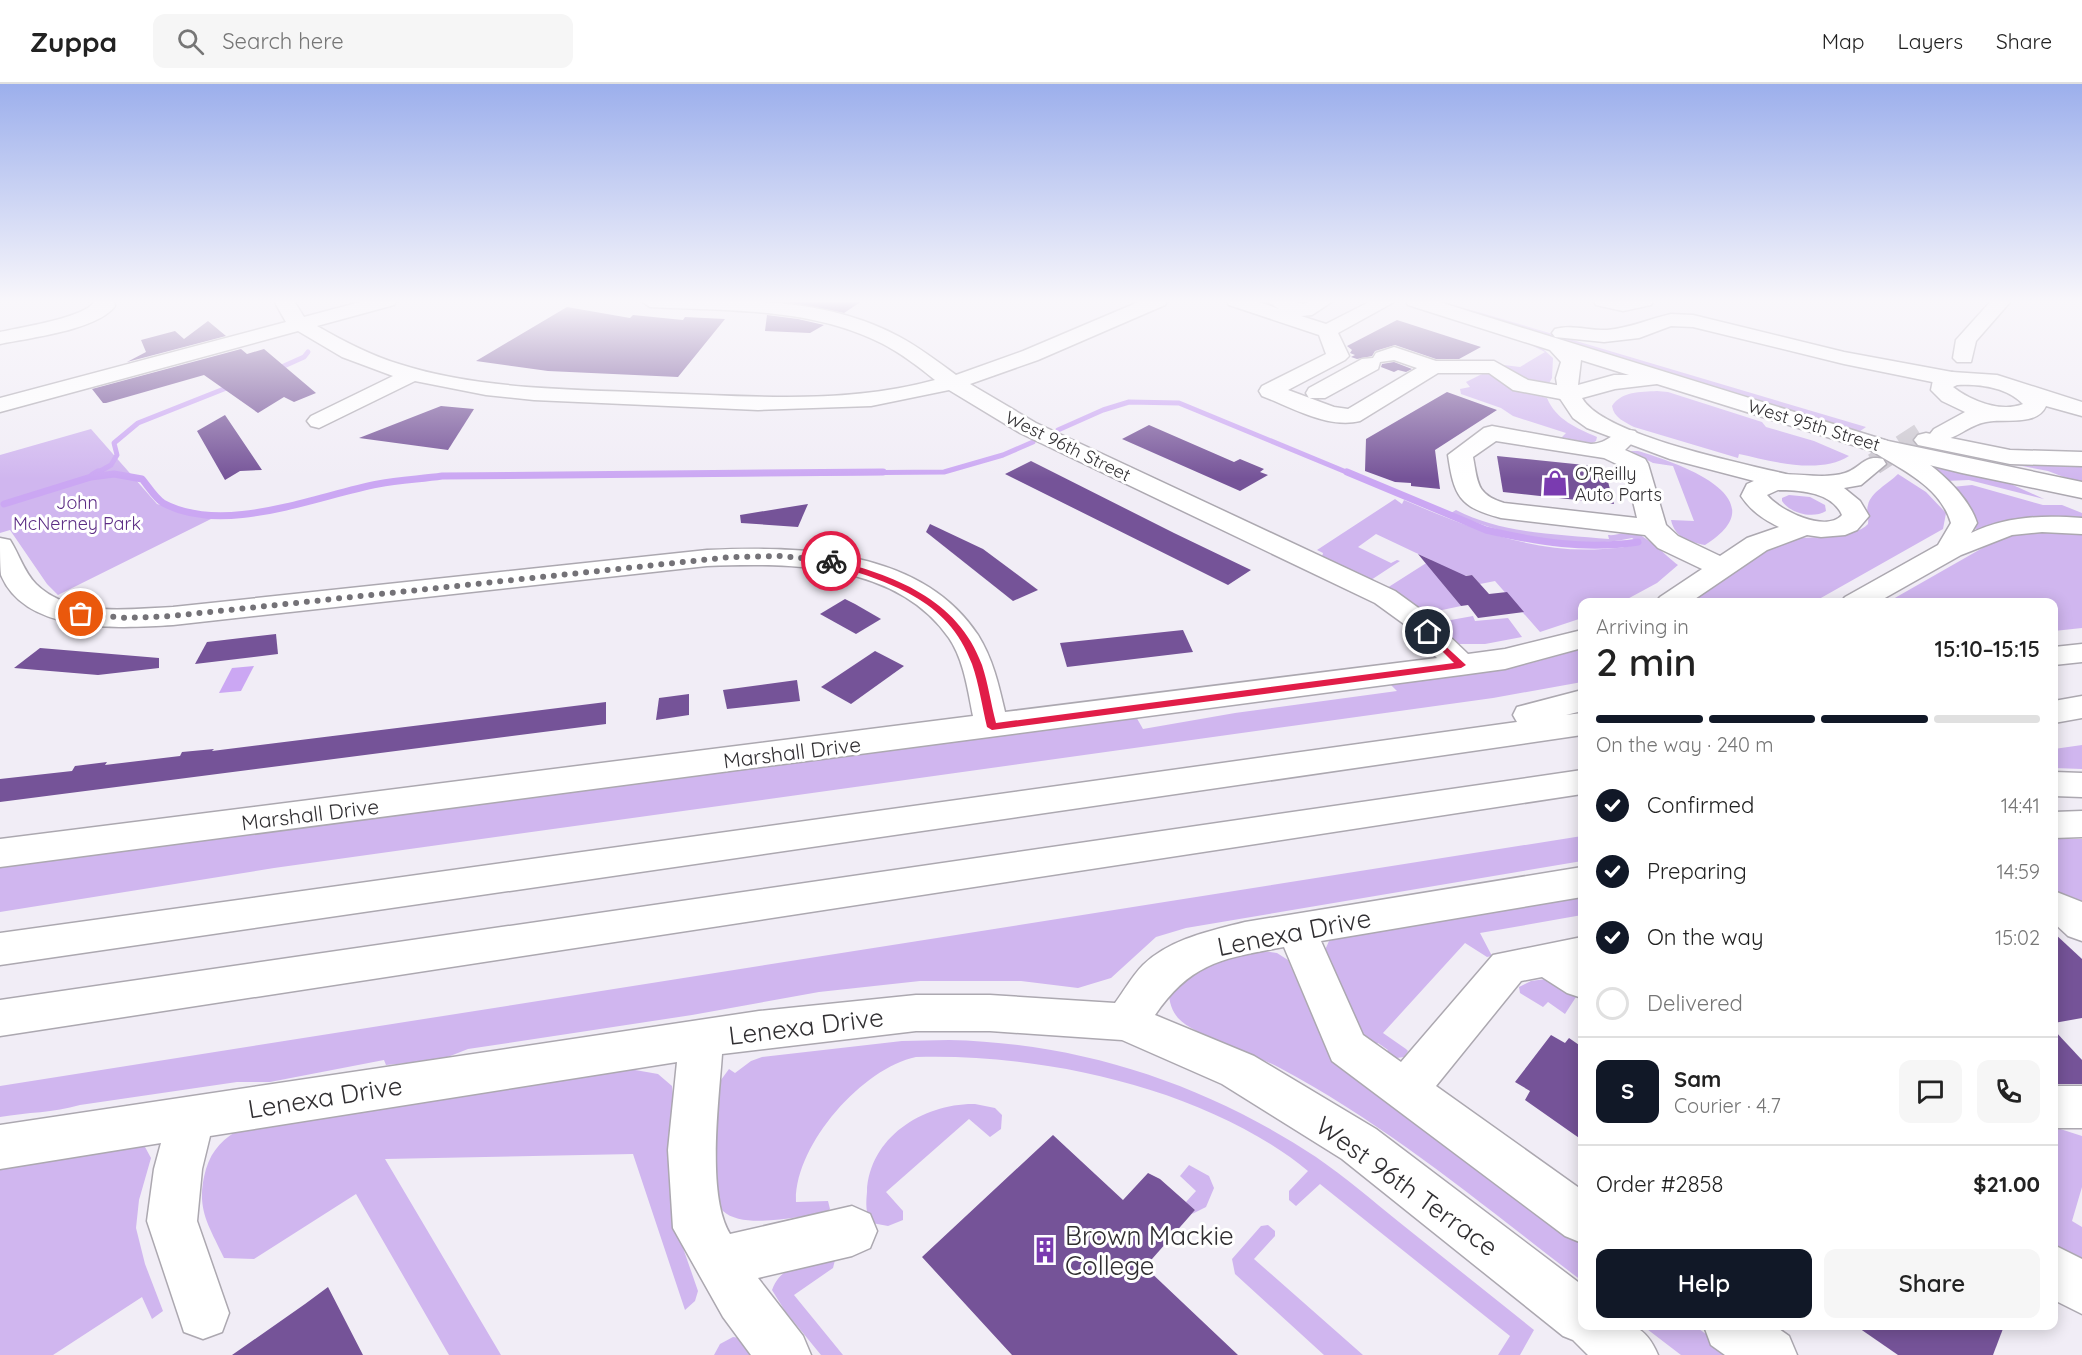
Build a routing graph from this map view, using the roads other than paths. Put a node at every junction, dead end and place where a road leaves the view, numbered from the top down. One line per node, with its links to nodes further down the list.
1 (166, 360): 21 (main road)
2 (374, 360): 14 (main road)
3 (920, 360): 16 (main road, West 96th Street)
4 (1017, 360): 16 (main road)
5 (1330, 360): 20 (main road)
6 (1375, 360): 20 (main road)
7 (1416, 360): 12 (main road)
8 (1571, 360): 18 (main road)
9 (1635, 360): 13 (main road, West 95th Street)
10 (1643, 360): 15 (main road, West 95th Street)
11 (1851, 360): 17 (main road)
12 (1434, 367): 18 (main road); 20 (main road)
13 (1674, 371): 15 (main road); 18 (main road); 29 (main road, West 95th Street)
14 (413, 374): 16 (main road); 24 (main road)
15 (1703, 375): 25 (main road, West 95th Street)
16 (953, 383): 48 (main road, West 96th Street)
17 (1952, 392): 19 (main road); 23 (main road); 25 (main road)
18 (1571, 394): 26 (main road)
19 (2027, 400): 22 (main road); 23 (main road)
20 (1300, 402)
21 (0, 405)
22 (2082, 410)
23 (1997, 412): 25 (main road)
24 (319, 421)
25 (1932, 434): 28 (main road); 30 (main road, West 95th Street)
26 (1617, 444): 27 (main road); 38 (main road); 38 (main road)
27 (1677, 452): 31 (main road); 33 (main road)
28 (2082, 459)
29 (1882, 460): 30 (main road, West 95th Street); 31 (main road); 35 (main road); 41 (main road)
30 (2008, 475): 32 (main road, West 95th Street); 34 (main road, West 95th Street)
31 (1796, 483): 33 (main road); 35 (main road)
32 (2082, 490)
33 (1756, 500): 36 (main road); 39 (main road)
34 (2082, 506)
35 (1854, 510): 36 (main road)
36 (1805, 526): 39 (main road)
37 (2082, 526): 41 (main road)
38 (1653, 528): 42 (main road)
39 (1757, 544): 42 (main road)
40 (0, 546): 53 (main road)
41 (1951, 549): 44 (main road)
42 (1722, 568): 43 (main road)
43 (1677, 598)
44 (1864, 598)
45 (1578, 640): 48 (main road, Marshall Drive)
46 (2082, 653): 47 (main road)
47 (2058, 656)
48 (1461, 665): 53 (main road, Marshall Drive)
49 (1578, 701): 54 (main road)
50 (2082, 708): 51 (main road)
51 (2058, 711)
52 (1578, 725): 54 (main road)
53 (992, 727): 60 (main road, Marshall Drive)
54 (1419, 748): 65 (main road)
55 (1578, 783): 68 (main road)
56 (2058, 784): 57 (main road)
57 (2082, 784)
58 (2082, 824): 59 (main road)
59 (2058, 825)
60 (0, 853)
61 (1578, 883): 64 (main road, Lenexa Drive)
62 (2058, 908): 63 (main road)
63 (2082, 925)
64 (1296, 929): 69 (main road, Lenexa Drive); 71 (main road)
65 (0, 949)
66 (1564, 956): 67 (main road); 71 (main road)
67 (1578, 975)
68 (0, 1018)
69 (1126, 1022): 70 (main road, Lenexa Drive); 82 (main road, West 96th Terrace)
70 (701, 1039): 74 (main road, Lenexa Drive); 78 (main road)
71 (1405, 1090): 76 (main road)
72 (2058, 1107): 73 (main road)
73 (2082, 1107)
74 (191, 1118): 75 (main road, Lenexa Drive); 81 (main road)
75 (0, 1147)
76 (1578, 1216)
77 (852, 1231): 78 (main road)
78 (718, 1262): 85 (main road)
79 (2058, 1273): 80 (main road)
80 (2082, 1288)
81 (203, 1313)
82 (1578, 1314)
83 (1599, 1330): 86 (main road)
84 (1736, 1330): 87 (main road)
85 (784, 1355)
86 (1631, 1355)
87 (1770, 1355)

